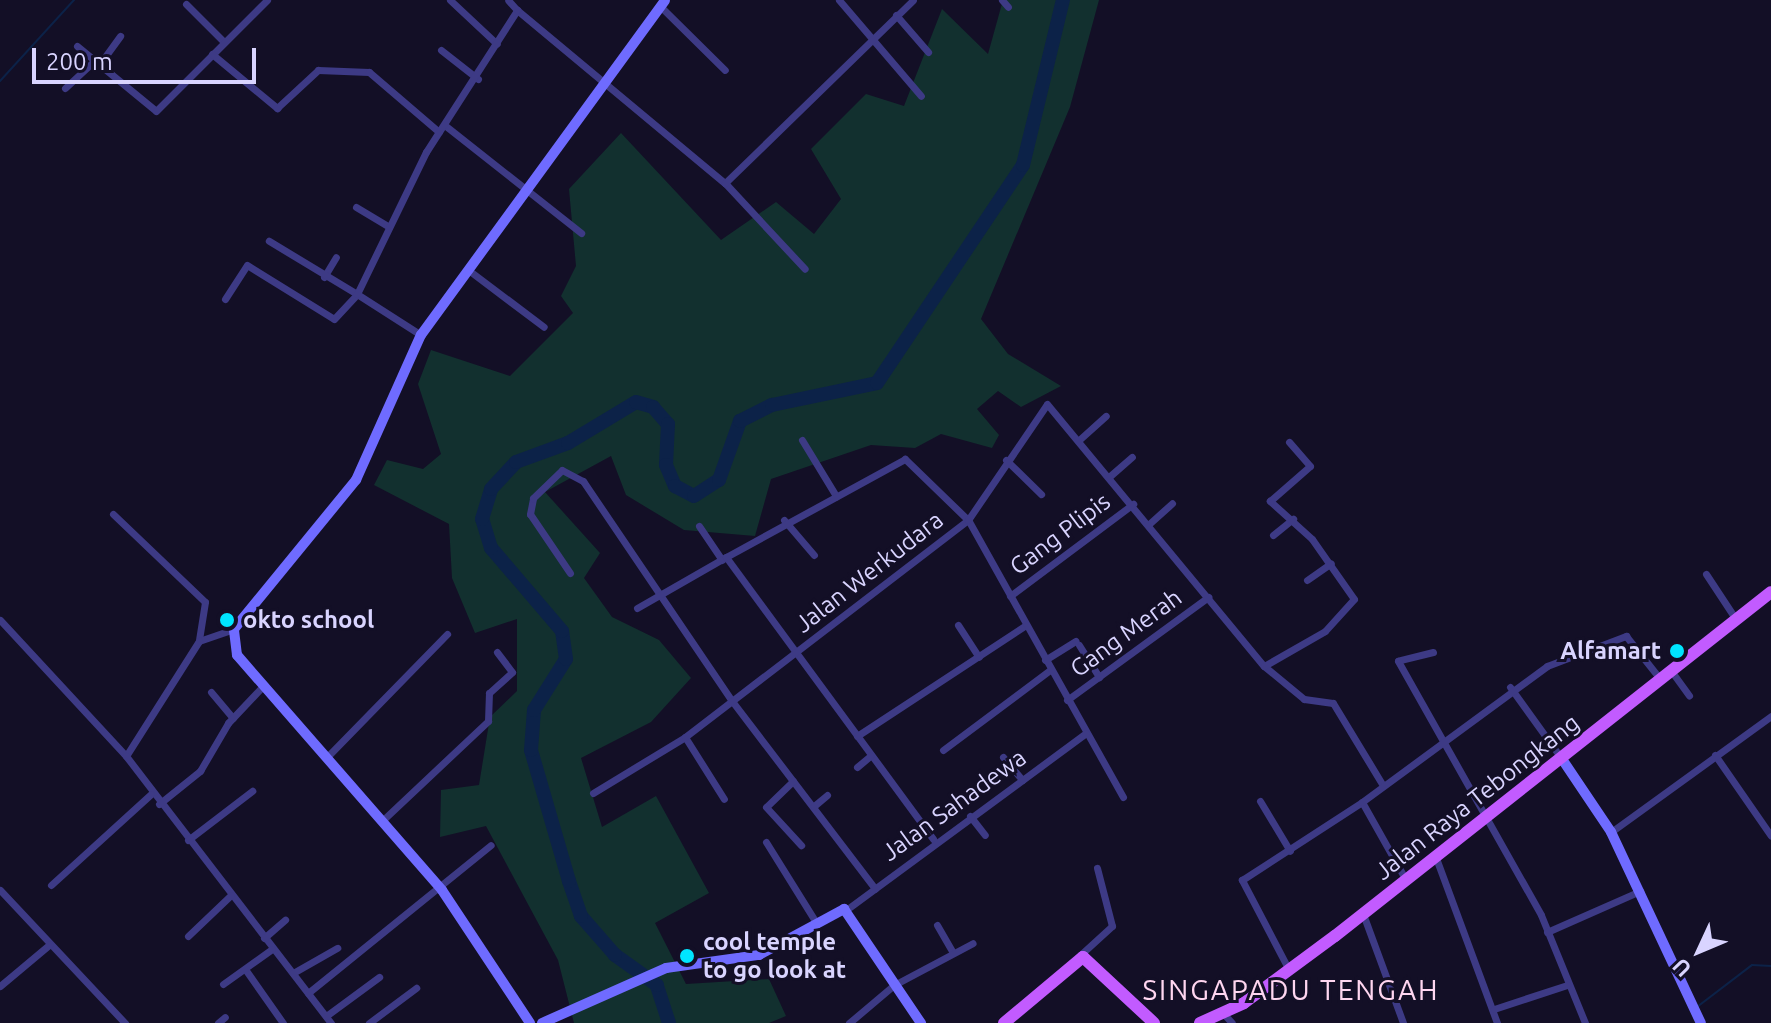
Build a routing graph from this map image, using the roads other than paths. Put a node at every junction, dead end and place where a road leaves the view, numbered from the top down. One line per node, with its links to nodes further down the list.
1 (267, 0): 12 (street)
2 (450, 0): 13 (street)
3 (508, 0): 8 (street)
4 (839, 0): 11 (street)
5 (913, 0): 9 (street)
6 (662, 3): 19 (street); 21 (main road)
7 (186, 4): 12 (street)
8 (517, 10): 13 (street); 21 (street)
9 (896, 15): 11 (street); 16 (street)
10 (120, 36): 18 (street)
11 (872, 38): 23 (street); 25 (street)
12 (223, 41): 17 (street)
13 (497, 44): 20 (street)
14 (77, 46): 18 (street)
15 (441, 50): 20 (street)
16 (928, 52)
17 (212, 54): 18 (street); 24 (street)
18 (97, 63): 22 (street)
19 (725, 70)
20 (478, 79): 24 (street)
21 (604, 81): 25 (street); 26 (main road)
22 (65, 88)
23 (921, 96)
24 (443, 130): 26 (street); 28 (street)
25 (725, 183): 32 (street)
26 (525, 191): 29 (street); 33 (main road)
27 (356, 207): 28 (street)
28 (388, 226): 35 (street)
29 (581, 233)
30 (269, 241): 34 (street)
31 (336, 257): 34 (street)
32 (805, 269)
33 (471, 272): 37 (street); 38 (main road)
34 (324, 277): 35 (street)
35 (357, 294): 36 (street); 38 (street)
36 (225, 299)
37 (544, 327)
38 (421, 335): 72 (main road)
39 (1106, 416): 41 (street)
40 (802, 440): 47 (street)
41 (1079, 440): 44 (street, Jalan Werkudara); 45 (street)
42 (1289, 442): 51 (street)
43 (1132, 457): 45 (street)
44 (1006, 460): 46 (street); 53 (street, Jalan Werkudara)
45 (1110, 476): 49 (street)
46 (1041, 494)
47 (836, 496): 52 (street); 53 (street)
48 (1172, 503): 54 (street)
49 (1133, 504): 54 (street); 65 (street, Gang Plipis)
50 (113, 514): 74 (street)
51 (1293, 519): 56 (street); 59 (street)
52 (784, 520): 57 (street); 58 (street)
53 (968, 520): 65 (street); 77 (street, Jalan Werkudara)
54 (1149, 524): 66 (street)
55 (699, 526): 58 (street)
56 (1273, 535)
57 (814, 555)
58 (724, 558): 64 (street); 77 (street)
59 (1331, 563): 62 (street); 80 (street)
60 (570, 573): 64 (street)
61 (1706, 574): 68 (street)
62 (1307, 580)
63 (1771, 592): 68 (main road, Jalan Raya Tebongkang)
64 (664, 593): 67 (street); 89 (street)
65 (1010, 596): 71 (street)
66 (1208, 597): 80 (street); 83 (street, Gang Merah)
67 (637, 608)
68 (1735, 618): 82 (main road, Jalan Raya Tebongkang)
69 (0, 620): 98 (street)
70 (958, 625): 78 (street)
71 (1026, 625): 78 (street); 79 (street)
72 (233, 634): 74 (street); 84 (main road)
73 (447, 634): 100 (street)
74 (199, 641): 98 (street)
75 (497, 652): 119 (street)
76 (1433, 652): 95 (street)
77 (795, 656): 89 (street, Jalan Werkudara); 93 (street)
78 (979, 657): 93 (street)
79 (1045, 660): 81 (street); 83 (street)
80 (1264, 666): 106 (street)
81 (1050, 670): 88 (street); 96 (street)
82 (1666, 676): 85 (street); 87 (street); 102 (main road, Jalan Raya Tebongkang)
83 (1099, 677): 88 (street, Gang Merah)
84 (262, 687): 91 (street); 100 (main road)
85 (1510, 687): 95 (street); 102 (street)
86 (211, 692): 91 (street)
87 (1689, 695)
88 (1067, 700): 92 (street)
89 (732, 701): 94 (street, Jalan Werkudara); 105 (street)
90 (1771, 716): 97 (street)
91 (233, 718): 115 (street)
92 (1086, 733): 104 (street, Jalan Sahadewa); 111 (street)
93 (857, 736): 99 (street)
94 (685, 737): 108 (street, Jalan Werkudara); 112 (street)
95 (1437, 741): 106 (street); 118 (street)
96 (943, 750)
97 (1715, 755): 120 (street); 122 (street)
98 (126, 756): 109 (street)
99 (870, 756): 103 (street); 123 (street)
100 (327, 757): 119 (main road)
101 (1003, 757): 104 (street)
102 (1562, 759): 118 (main road, Jalan Raya Tebongkang); 120 (main road)
103 (857, 767)
104 (1022, 780): 117 (street, Jalan Sahadewa)
105 (793, 781): 116 (street); 127 (street)
106 (1382, 784): 114 (street)
107 (252, 791): 124 (street)
108 (593, 793)
109 (151, 794): 115 (street); 132 (street)
110 (827, 795): 116 (street)
111 (1123, 797)
112 (724, 799)
113 (1260, 801): 128 (street)
114 (1362, 802): 128 (street); 131 (street)
115 (159, 804): 124 (street)
116 (814, 806): 133 (street)
117 (970, 816): 121 (street); 123 (street, Jalan Sahadewa)
118 (1488, 816): 129 (main road, Jalan Raya Tebongkang); 143 (street)
119 (384, 819): 135 (main road)
120 (1611, 832): 136 (main road)
121 (985, 835)
122 (1771, 836)
123 (933, 839): 133 (street, Jalan Sahadewa)
124 (188, 840): 137 (street)
125 (766, 842): 141 (street)
126 (491, 845): 135 (street)
127 (801, 845)
128 (1290, 851): 153 (street)
129 (1436, 858): 131 (main road, Jalan Raya Tebongkang); 162 (street)
130 (1097, 868): 151 (street)
131 (1406, 880): 139 (main road, Jalan Raya Tebongkang)
132 (51, 885)
133 (875, 889): 138 (street, Jalan Sahadewa)
134 (0, 890): 147 (street)
135 (442, 890): 161 (street); 172 (main road)
136 (1640, 891): 143 (street); 167 (main road)
137 (231, 895): 144 (street); 145 (street)
138 (846, 910): 141 (main road); 157 (main road)
139 (1363, 914): 153 (main road, Jalan Raya Tebongkang); 178 (street)
140 (285, 920): 145 (street)
141 (817, 924): 173 (main road)
142 (937, 925): 150 (street)
143 (1547, 932): 158 (street)
144 (188, 936)
145 (264, 938): 149 (street)
146 (973, 943): 150 (street)
147 (50, 944): 159 (street); 168 (street)
148 (337, 948): 154 (street)
149 (272, 949): 152 (street); 154 (street)
150 (953, 953): 157 (street)
151 (1078, 957): 166 (main road); 176 (main road)
152 (245, 969): 156 (street); 170 (street)
153 (1289, 970): 164 (main road, Jalan Raya Tebongkang)
154 (293, 973): 161 (street)
155 (379, 977): 165 (street)
156 (223, 984)
157 (894, 985): 174 (street); 175 (main road)
158 (1567, 985): 162 (street); 180 (street)
159 (0, 986)
160 (416, 988): 171 (street)
161 (308, 993): 165 (street)
162 (1494, 1009): 179 (street)
163 (225, 1017): 169 (street)
164 (1228, 1018): 177 (main road, Jalan Raya Tebongkang)
165 (328, 1020)
166 (1006, 1022)
167 (1700, 1022)
168 (125, 1023)
169 (218, 1023)
170 (283, 1023)
171 (369, 1023)
172 (530, 1023)
173 (542, 1023)
174 (849, 1023)
175 (921, 1023)
176 (1154, 1023)
177 (1200, 1023)
178 (1403, 1023)
179 (1497, 1023)
180 (1585, 1023)

